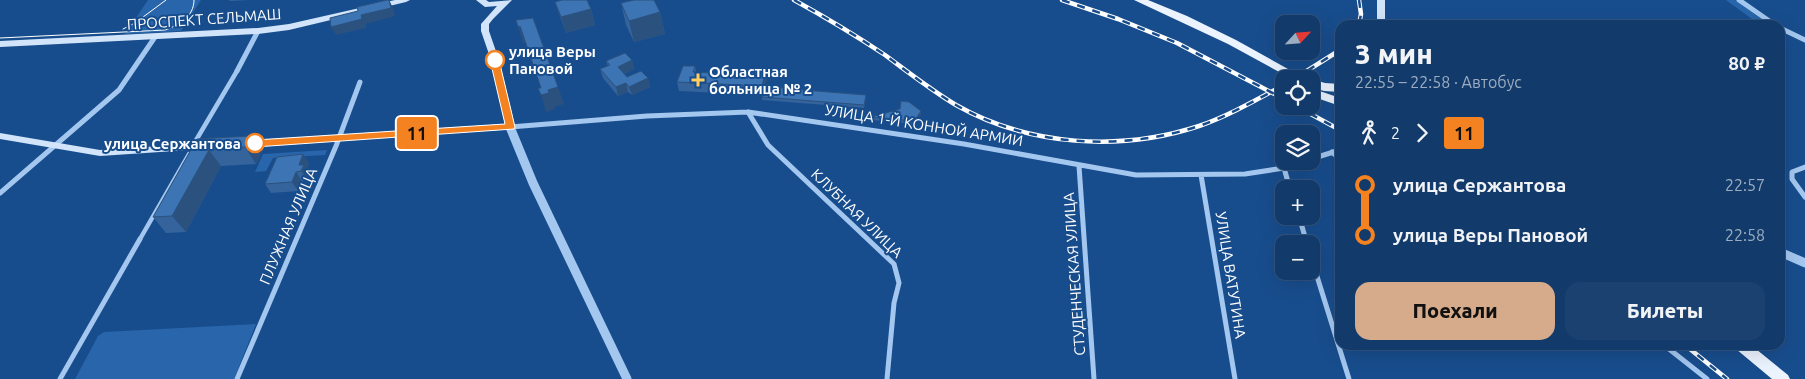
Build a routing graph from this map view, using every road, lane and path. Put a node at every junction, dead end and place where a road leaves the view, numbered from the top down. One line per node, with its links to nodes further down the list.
1 (406, 0): 11 (main road, ПРОСПЕКТ СЕЛЬМАШ)
2 (480, 0): 3 (main road)
3 (508, 0): 24 (main road)
4 (1128, 0): 15 (main road)
5 (1139, 0): 16 (main road)
6 (1380, 0): 8 (main road)
7 (1739, 0): 9 (street)
8 (1382, 20)
9 (1768, 20)
10 (1785, 30): 13 (street)
11 (258, 32): 12 (main road, ПРОСПЕКТ СЕЛЬМАШ); 17 (street)
12 (155, 37): 14 (main road, ПРОСПЕКТ СЕЛЬМАШ); 29 (street)
13 (1805, 40)
14 (0, 44)
15 (1275, 70)
16 (1275, 70)
17 (237, 71): 27 (street)
18 (360, 82): 26 (street, ПЛУЖНАЯ УЛИЦА)
19 (1320, 86): 20 (main road)
20 (1335, 88)
21 (1320, 95): 22 (main road)
22 (1335, 101)
23 (748, 112): 24 (street, УЛИЦА 1-Й КОННОЙ АРМИИ); 36 (street, УЛИЦА 1-Й КОННОЙ АРМИИ); 54 (street, КЛУБНАЯ УЛИЦА)
24 (510, 127): 26 (main road, УЛИЦА 1-Й КОННОЙ АРМИИ); 53 (street)
25 (0, 136): 29 (main road)
26 (338, 138): 28 (main road, УЛИЦА 1-Й КОННОЙ АРМИИ); 52 (street, ПЛУЖНАЯ УЛИЦА)
27 (195, 142)
28 (237, 144)
29 (57, 145): 30 (main road); 40 (street)
30 (219, 145)
31 (1335, 151): 32 (street)
32 (1332, 152): 34 (street); 35 (street)
33 (188, 154): 42 (street)
34 (1335, 155)
35 (1320, 156)
36 (1079, 166): 39 (street, УЛИЦА 1-Й КОННОЙ АРМИИ); 55 (street, СТУДЕНЧЕСКАЯ УЛИЦА)
37 (1805, 167): 41 (street)
38 (1275, 169): 39 (street, УЛИЦА 1-Й КОННОЙ АРМИИ)
39 (1201, 175): 56 (street, УЛИЦА ВАТУТИНА)
40 (0, 193)
41 (1805, 197)
42 (140, 239): 51 (street)
43 (1785, 254): 44 (street)
44 (1805, 263)
45 (1318, 280): 46 (street)
46 (1335, 334)
47 (1340, 350): 57 (street)
48 (1670, 350): 58 (street)
49 (1737, 350): 59 (main road)
50 (1747, 350): 60 (main road)
51 (60, 379)
52 (237, 379)
53 (626, 379)
54 (887, 379)
55 (1094, 379)
56 (1235, 379)
57 (1349, 379)
58 (1707, 379)
59 (1773, 379)
60 (1783, 379)

